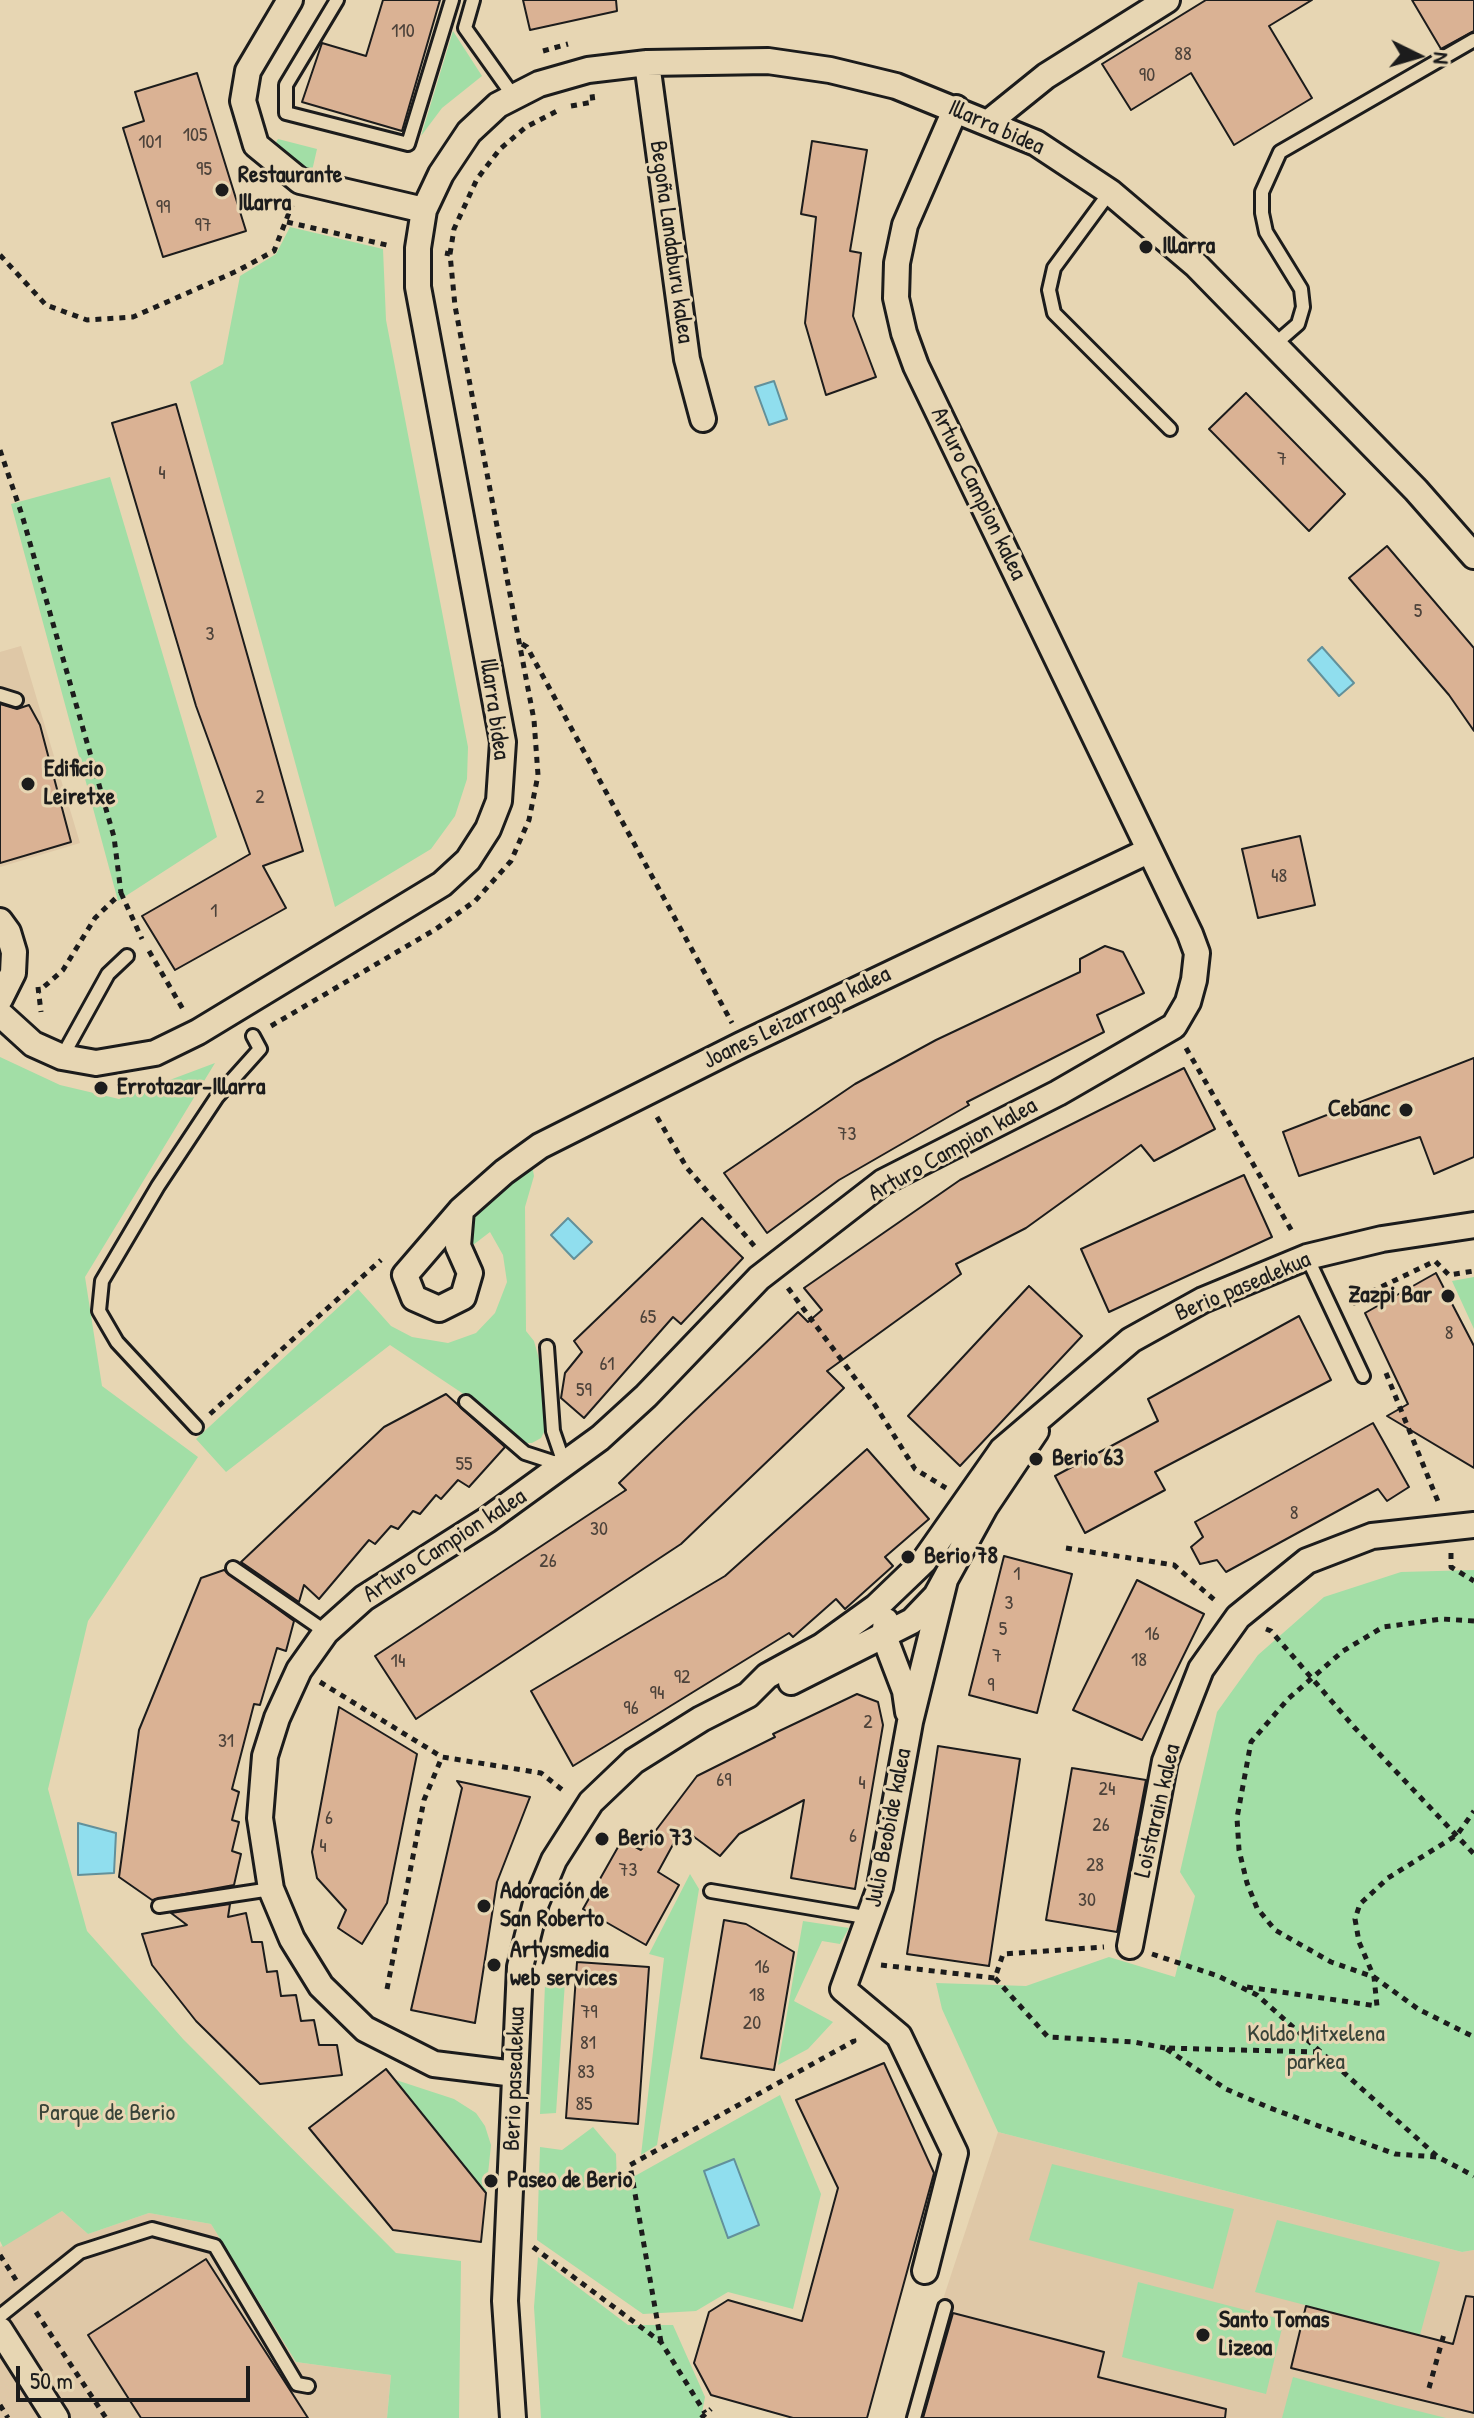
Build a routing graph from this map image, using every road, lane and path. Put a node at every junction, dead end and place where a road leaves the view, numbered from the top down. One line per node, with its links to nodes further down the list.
1 (290, 0): 12 (street)
2 (337, 0): 3 (lane)
3 (452, 0)
4 (473, 0): 8 (lane)
5 (1167, 0): 10 (street)
6 (1474, 40): 17 (lane)
7 (647, 63): 8 (street, Illarra bidea); 9 (street, Illarra bidea); 18 (street, Begoña Landaburu kalea)
8 (514, 97): 12 (street, Illarra bidea)
9 (956, 108): 10 (street, Illarra bidea); 25 (street, Arturo Campion kalea)
10 (989, 122): 11 (street, Illarra bidea)
11 (1110, 192): 17 (street, Illarra bidea); 19 (lane)
12 (424, 210): 14 (street, Illarra bidea)
13 (391, 246): 14 (path); 15 (path); 16 (path)
14 (418, 248): 22 (path); 36 (street, Illarra bidea)
15 (0, 255)
16 (391, 258)
17 (1275, 344): 21 (street, Illarra bidea)
18 (703, 419)
19 (1170, 429)
20 (0, 450): 26 (path)
21 (1474, 556)
22 (521, 644): 34 (path); 35 (path)
23 (0, 695): 24 (lane)
24 (16, 700)
25 (1148, 851): 33 (street, Arturo Campion kalea); 37 (street, Joanes Leizarraga kalea)
26 (121, 893): 29 (path); 31 (path)
27 (0, 921): 30 (street)
28 (127, 956): 36 (lane)
29 (37, 993)
30 (0, 999)
31 (191, 1006)
32 (0, 1014): 36 (street, Illarra bidea)
33 (1174, 1026): 40 (path); 41 (street, Arturo Campion kalea)
34 (734, 1027)
35 (253, 1036): 49 (lane)
36 (62, 1057)
37 (644, 1093): 38 (street, Joanes Leizarraga kalea); 41 (path)
38 (461, 1210)
39 (1474, 1225): 40 (street, Berio pasealekua)
40 (1307, 1257): 46 (lane); 48 (street, Berio pasealekua)
41 (773, 1268): 50 (street, Arturo Campion kalea); 51 (path)
42 (1474, 1271): 43 (path)
43 (1360, 1313)
44 (547, 1347): 50 (lane)
45 (1384, 1367): 52 (path)
46 (1363, 1376)
47 (466, 1402): 50 (lane)
48 (1041, 1416): 57 (street, Berio pasealekua); 59 (street, Berio pasealekua)
49 (196, 1427)
50 (565, 1466): 63 (street, Arturo Campion kalea)
51 (954, 1492)
52 (1441, 1509)
53 (1474, 1525): 78 (street, Loistarain kalea)
54 (1450, 1540): 58 (path)
55 (1066, 1548): 60 (path)
56 (233, 1568): 63 (lane)
57 (945, 1580): 64 (street, Berio pasealekua); 68 (street, Berio pasealekua)
58 (1474, 1581)
59 (892, 1592): 64 (street); 67 (street, Berio pasealekua)
60 (1226, 1609)
61 (1474, 1621): 66 (path)
62 (1265, 1629): 66 (path)
63 (326, 1632): 65 (street, Arturo Campion kalea)
64 (884, 1636): 67 (street, Berio pasealekua); 68 (street)
65 (299, 1670): 69 (path); 74 (street, Arturo Campion kalea)
66 (1313, 1677): 72 (path); 80 (path)
67 (748, 1695): 88 (street, Berio pasealekua)
68 (910, 1722): 77 (street, Julio Beobide kalea)
69 (442, 1757): 70 (path); 83 (path)
70 (571, 1797)
71 (1474, 1811): 72 (path)
72 (1457, 1835): 73 (path); 80 (path)
73 (1474, 1854)
74 (271, 1889): 76 (lane); 88 (street, Arturo Campion kalea)
75 (711, 1891): 77 (lane)
76 (159, 1906)
77 (871, 1918): 79 (street, Julio Beobide kalea)
78 (1130, 1946): 81 (path); 82 (path)
79 (854, 1954): 81 (path); 84 (street, Julio Beobide kalea)
80 (1374, 1977): 82 (path); 85 (path)
81 (995, 1978): 86 (path)
82 (1241, 1986): 87 (path)
83 (387, 1989)
84 (843, 1989): 93 (street); 99 (path)
85 (1474, 2037)
86 (1165, 2048): 87 (path); 89 (path)
87 (1321, 2052): 89 (path)
88 (515, 2074): 91 (street, Berio pasealekua)
89 (1438, 2157): 90 (path)
90 (1474, 2176)
91 (510, 2225): 99 (path); 107 (street, Berio pasealekua)
92 (0, 2255): 94 (path)
93 (925, 2271)
94 (26, 2297): 96 (lane); 100 (lane); 106 (path)
95 (945, 2307): 108 (lane)
96 (0, 2316)
97 (0, 2330): 105 (street)
98 (1444, 2334): 101 (path)
99 (661, 2342): 103 (path)
100 (308, 2386)
101 (1429, 2388)
102 (0, 2405): 104 (path)
103 (706, 2413)
104 (8, 2418)
105 (55, 2418)
106 (106, 2418)
107 (513, 2418)
108 (914, 2418)

